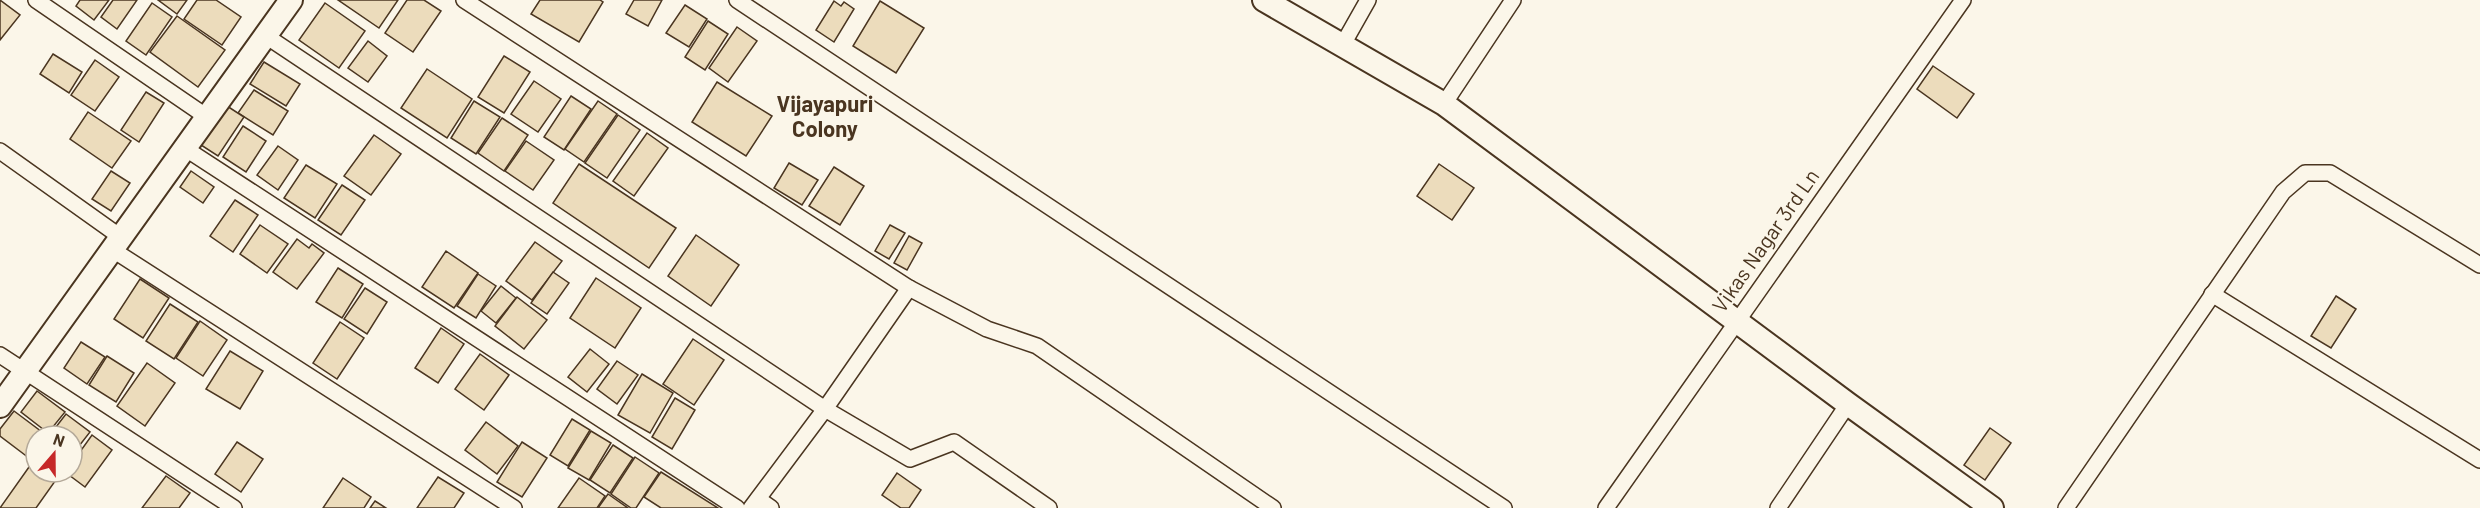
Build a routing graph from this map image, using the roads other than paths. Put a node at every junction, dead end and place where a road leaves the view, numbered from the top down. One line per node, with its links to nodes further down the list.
1 (36, 0): 12 (street)
2 (291, 0): 9 (street)
3 (464, 0): 17 (street)
4 (737, 0): 33 (street)
5 (1264, 0): 10 (street)
6 (1368, 0): 10 (street)
7 (1513, 0): 11 (street)
8 (1963, 0): 19 (street, Vikas Nagar 3rd Ln)
9 (266, 36): 12 (street); 24 (street)
10 (1342, 46): 11 (street)
11 (1443, 104): 19 (street)
12 (207, 117): 13 (street)
13 (186, 149): 15 (street); 29 (street)
14 (0, 151): 15 (street)
15 (118, 244): 21 (street); 28 (street)
16 (2480, 265): 18 (street)
17 (909, 288): 24 (street); 32 (street)
18 (2212, 294): 25 (street); 37 (street)
19 (1736, 320): 22 (street); 34 (street, Vikas Nagar 3rd Ln)
20 (0, 355): 21 (street)
21 (25, 373): 23 (street); 27 (street)
22 (1848, 405): 35 (street); 36 (street)
23 (0, 406)
24 (825, 409): 26 (street); 31 (street)
25 (2480, 460)
26 (754, 503): 30 (street)
27 (234, 508)
28 (514, 508)
29 (737, 508)
30 (771, 508)
31 (1049, 508)
32 (1273, 508)
33 (1504, 508)
34 (1606, 508)
35 (1778, 508)
36 (1992, 508)
37 (2066, 508)

